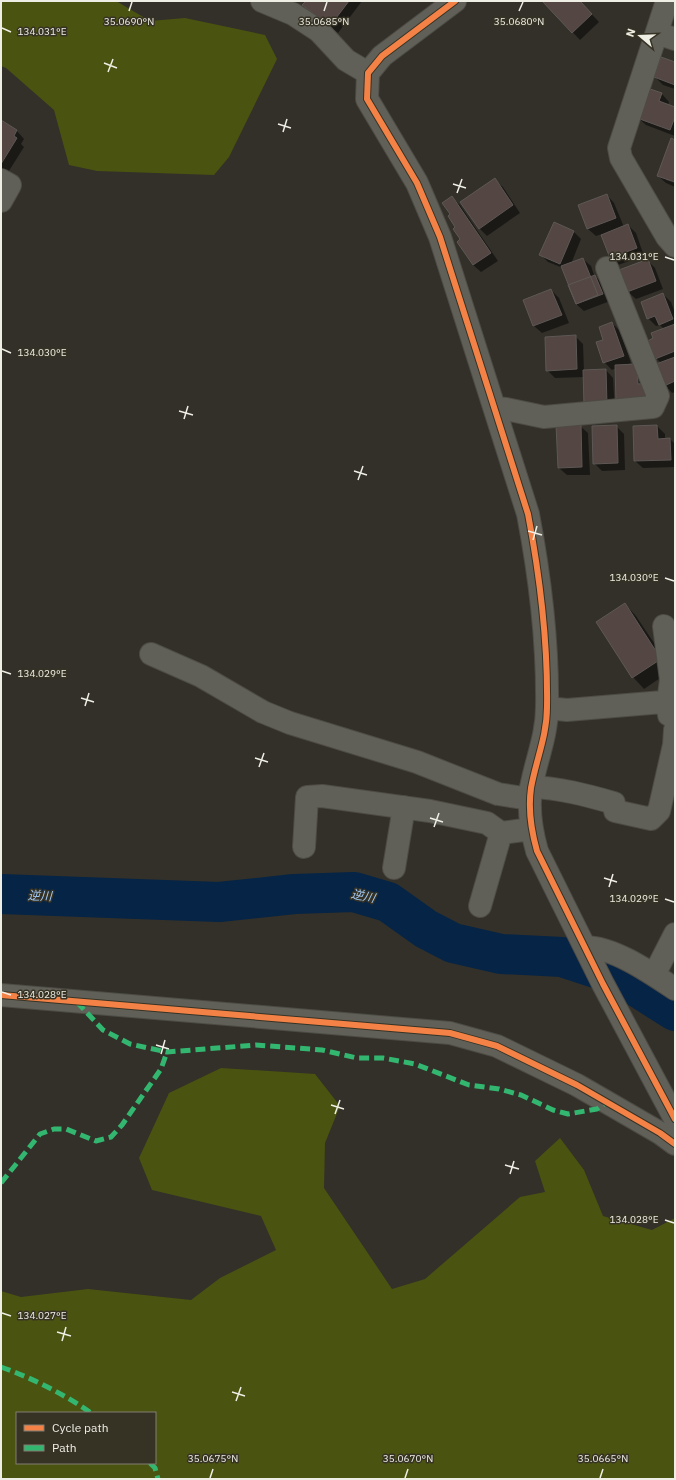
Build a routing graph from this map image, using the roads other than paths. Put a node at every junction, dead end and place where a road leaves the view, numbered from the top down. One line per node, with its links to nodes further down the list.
1 (262, 1): 5 (street)
2 (455, 1): 5 (street)
3 (667, 1): 4 (street)
4 (666, 36): 8 (street)
5 (368, 74): 10 (street)
6 (1, 180): 7 (street)
7 (1, 200)
8 (675, 246)
9 (607, 268): 10 (street)
10 (495, 408): 14 (street)
11 (664, 626): 13 (street)
12 (151, 654): 16 (street)
13 (671, 701): 14 (street); 15 (street)
14 (547, 708): 16 (street)
15 (675, 729): 16 (street)
16 (530, 793): 18 (street)
17 (404, 807): 19 (street); 20 (street); 21 (street)
18 (531, 829): 19 (street); 24 (street)
19 (501, 833): 22 (street)
20 (304, 847)
21 (394, 868)
22 (480, 906)
23 (675, 934): 25 (street)
24 (587, 950): 25 (street); 28 (street)
25 (654, 974): 26 (street)
26 (675, 989)
27 (1, 995): 29 (street)
28 (675, 1119)
29 (675, 1144)

